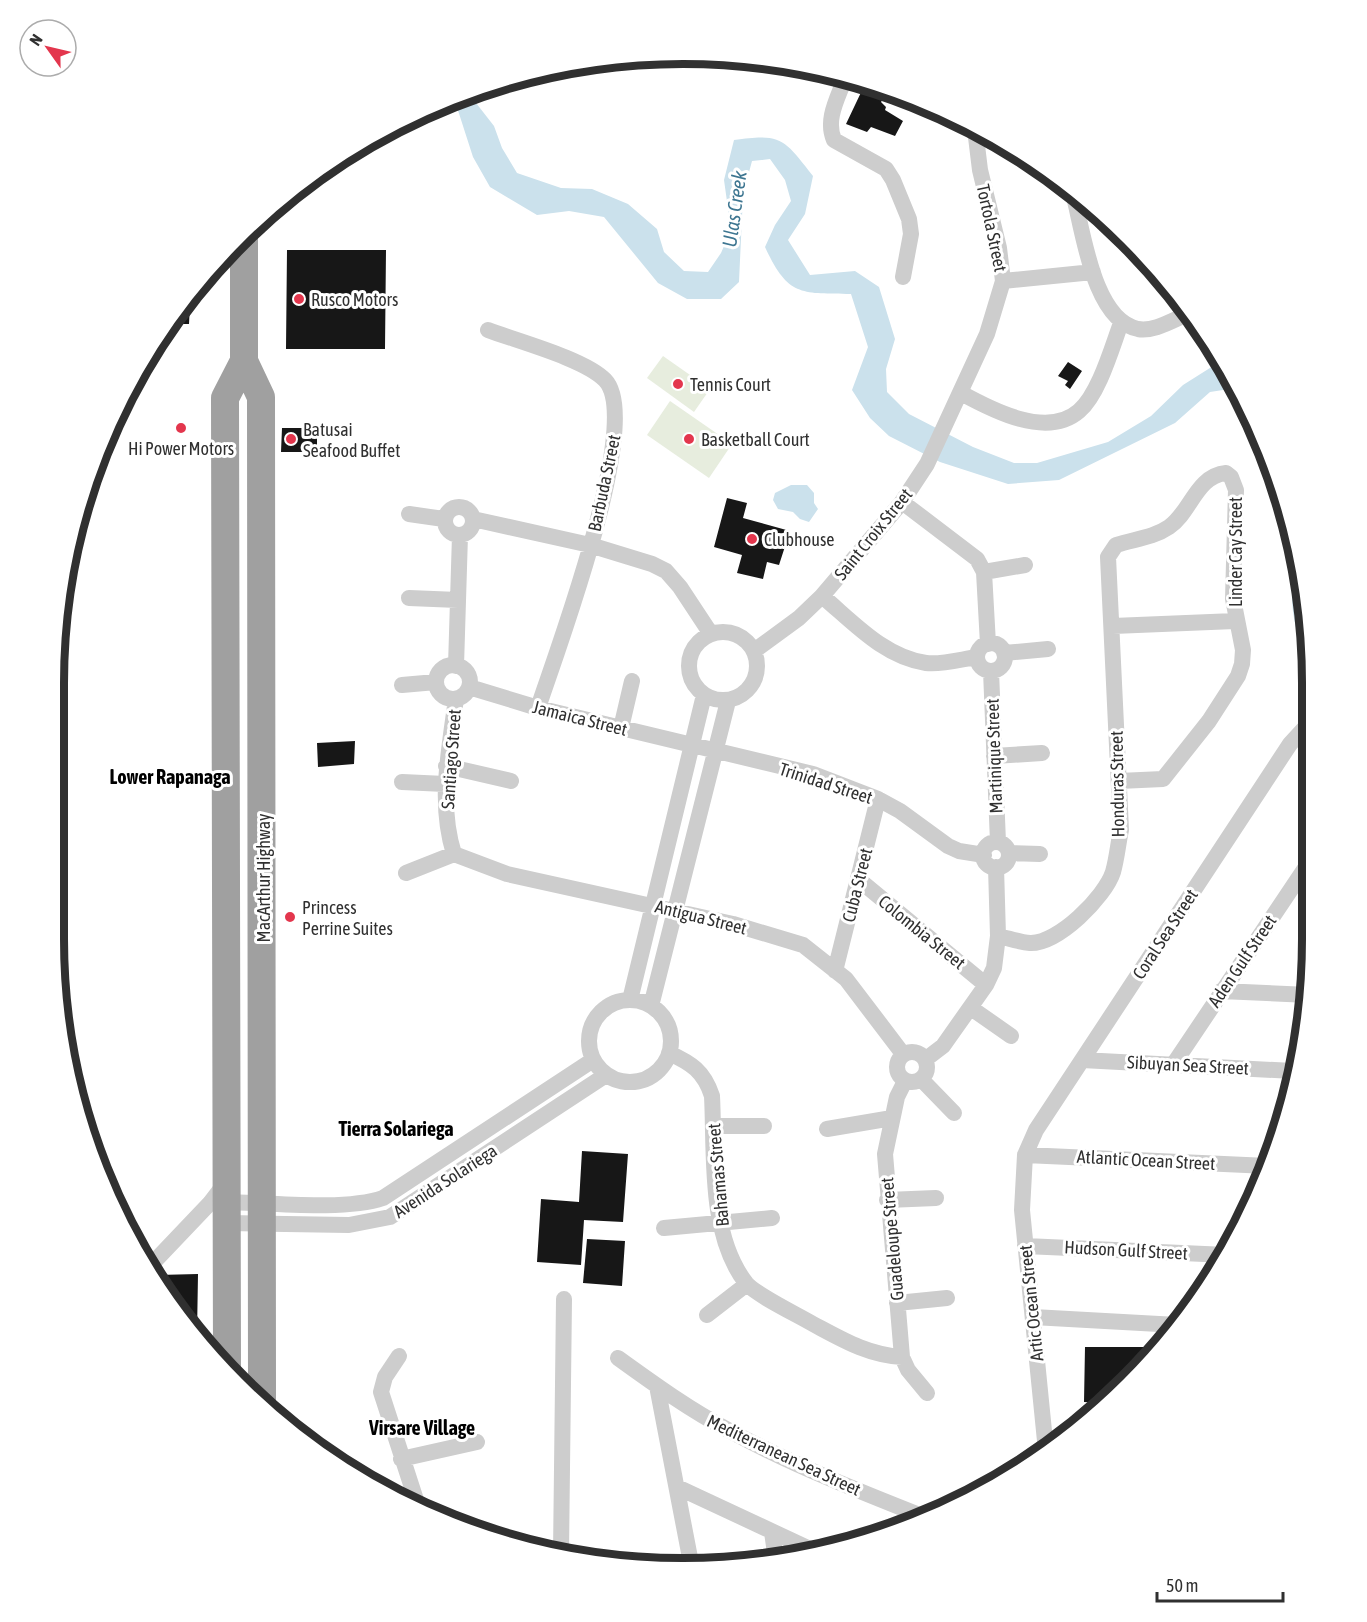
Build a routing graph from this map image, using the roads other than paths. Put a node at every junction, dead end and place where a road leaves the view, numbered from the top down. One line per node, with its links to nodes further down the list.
1 (842, 86): 6 (street)
2 (976, 138): 7 (street, Tortola Street)
3 (1076, 205): 5 (street)
4 (243, 249): 11 (highway, MacArthur Highway)
5 (1093, 272): 7 (street); 9 (street)
6 (903, 277)
7 (1003, 281): 12 (street, Tortola Street)
8 (1182, 317): 9 (street)
9 (1121, 322): 12 (street)
10 (488, 330): 18 (street, Barbuda Street)
11 (244, 361): 95 (highway, MacArthur Highway); 97 (highway, MacArthur Highway)
12 (961, 393): 13 (street, Saint Croix Street)
13 (902, 502): 21 (street); 22 (street, Saint Croix Street)
14 (409, 514): 15 (street)
15 (444, 519): 16 (street); 17 (street)
16 (473, 519): 17 (street); 18 (street)
17 (460, 535): 24 (street)
18 (590, 545): 27 (street); 42 (street, Barbuda Street)
19 (1111, 549): 25 (street, Linder Cay Street); 26 (street, Honduras Street)
20 (1024, 565): 21 (street)
21 (984, 572): 28 (street)
22 (822, 596): 30 (street, Saint Croix Street); 32 (street)
23 (410, 598): 24 (street)
24 (458, 600): 33 (street)
25 (1235, 621): 26 (street); 51 (street, Linder Cay Street)
26 (1113, 627): 51 (street, Honduras Street)
27 (711, 634): 30 (street); 39 (street)
28 (988, 644): 31 (street); 32 (street)
29 (1048, 649): 31 (street)
30 (754, 651): 41 (street)
31 (1004, 653): 34 (street)
32 (977, 657): 34 (street)
33 (456, 666): 36 (street); 38 (street)
34 (991, 671): 48 (street, Martinique Street)
35 (632, 681): 43 (street)
36 (436, 682): 37 (street); 40 (street)
37 (402, 685)
38 (469, 687): 40 (street); 42 (street, Jamaica Street)
39 (704, 696): 41 (street); 45 (street)
40 (456, 699): 49 (street, Santiago Street)
41 (728, 701): 46 (street)
42 (538, 708): 43 (street, Jamaica Street)
43 (621, 728): 45 (street, Jamaica Street)
44 (1302, 731): 78 (street, Coral Sea Street)
45 (692, 746): 46 (street, Trinidad Street); 63 (street)
46 (715, 751): 54 (street, Trinidad Street); 64 (street)
47 (1042, 753): 48 (street)
48 (994, 756): 55 (street, Martinique Street)
49 (446, 766): 50 (street); 53 (street, Santiago Street)
50 (511, 781)
51 (1119, 781): 65 (street, Honduras Street)
52 (402, 782): 53 (street)
53 (445, 784): 56 (street, Santiago Street)
54 (878, 799): 58 (street, Trinidad Street); 62 (street, Cuba Street)
55 (1003, 848): 57 (street); 58 (street); 59 (street)
56 (454, 854): 60 (street); 63 (street, Antigua Street)
57 (1040, 854)
58 (984, 855): 59 (street)
59 (996, 867): 65 (street)
60 (406, 873)
61 (1302, 873): 68 (street, Aden Gulf Street)
62 (858, 879): 66 (street, Cuba Street); 67 (street, Colombia Street)
63 (653, 906): 64 (street, Antigua Street); 70 (street)
64 (675, 910): 66 (street, Antigua Street); 71 (street)
65 (998, 936): 67 (street)
66 (835, 971): 75 (street, Antigua Street)
67 (986, 985): 72 (street)
68 (1221, 991): 69 (street); 79 (street, Aden Gulf Street)
69 (1299, 995)
70 (630, 1000): 71 (street); 77 (street)
71 (651, 1006): 74 (street)
72 (971, 1008): 73 (street); 76 (street)
73 (1011, 1036)
74 (669, 1053): 81 (street); 86 (street, Bahamas Street)
75 (903, 1054): 76 (street); 82 (street)
76 (926, 1059): 82 (street)
77 (593, 1060): 81 (street); 85 (street, Avenida Solariega)
78 (1082, 1060): 79 (street, Sibuyan Sea Street); 90 (street, Coral Sea Street)
79 (1173, 1065): 80 (street, Sibuyan Sea Street)
80 (1288, 1071)
81 (606, 1075): 89 (street, Avenida Solariega)
82 (913, 1080): 83 (street); 84 (street, Guadeloupe Street)
83 (954, 1113)
84 (892, 1118): 88 (street); 94 (street, Guadeloupe Street)
85 (494, 1126): 89 (street); 92 (street, Avenida Solariega)
86 (714, 1126): 87 (street); 99 (street, Bahamas Street)
87 (764, 1126)
88 (826, 1129)
89 (504, 1142): 96 (street, Avenida Solariega)
90 (1025, 1155): 91 (street, Atlantic Ocean Street); 101 (street, Artic Ocean Street)
91 (1259, 1166)
92 (404, 1186): 96 (street); 97 (street, Avenida Solariega)
93 (936, 1198): 94 (street)
94 (887, 1200): 107 (street, Guadeloupe Street)
95 (228, 1201): 97 (street, Avenida Solariega); 103 (street); 111 (highway, MacArthur Highway)
96 (414, 1202): 97 (street, Avenida Solariega)
97 (264, 1213): 116 (highway, MacArthur Highway)
98 (772, 1218): 99 (street)
99 (719, 1224): 100 (street); 104 (street, Bahamas Street)
100 (664, 1228)
101 (1025, 1246): 102 (street, Hudson Gulf Street); 109 (street, Artic Ocean Street)
102 (1216, 1255)
103 (155, 1261)
104 (747, 1284): 108 (street); 113 (street, Bahamas Street)
105 (947, 1298): 107 (street)
106 (564, 1299): 125 (street)
107 (897, 1304): 113 (street, Guadeloupe Street)
108 (707, 1315)
109 (1033, 1317): 110 (street); 118 (street, Artic Ocean Street)
110 (1167, 1325)
111 (226, 1355)
112 (399, 1356): 120 (street)
113 (902, 1357): 117 (street, Guadeloupe Street)
114 (618, 1358): 115 (street, Mediterranean Sea Street)
115 (657, 1386): 121 (street); 123 (street, Mediterranean Sea Street)
116 (262, 1392)
117 (927, 1393)
118 (1045, 1440)
119 (477, 1442): 120 (street)
120 (401, 1460): 122 (street)
121 (677, 1487): 124 (street); 128 (street)
122 (414, 1496)
123 (914, 1512)
124 (772, 1532): 126 (street); 127 (street)
125 (561, 1546)
126 (803, 1546)
127 (775, 1550)
128 (690, 1558)

